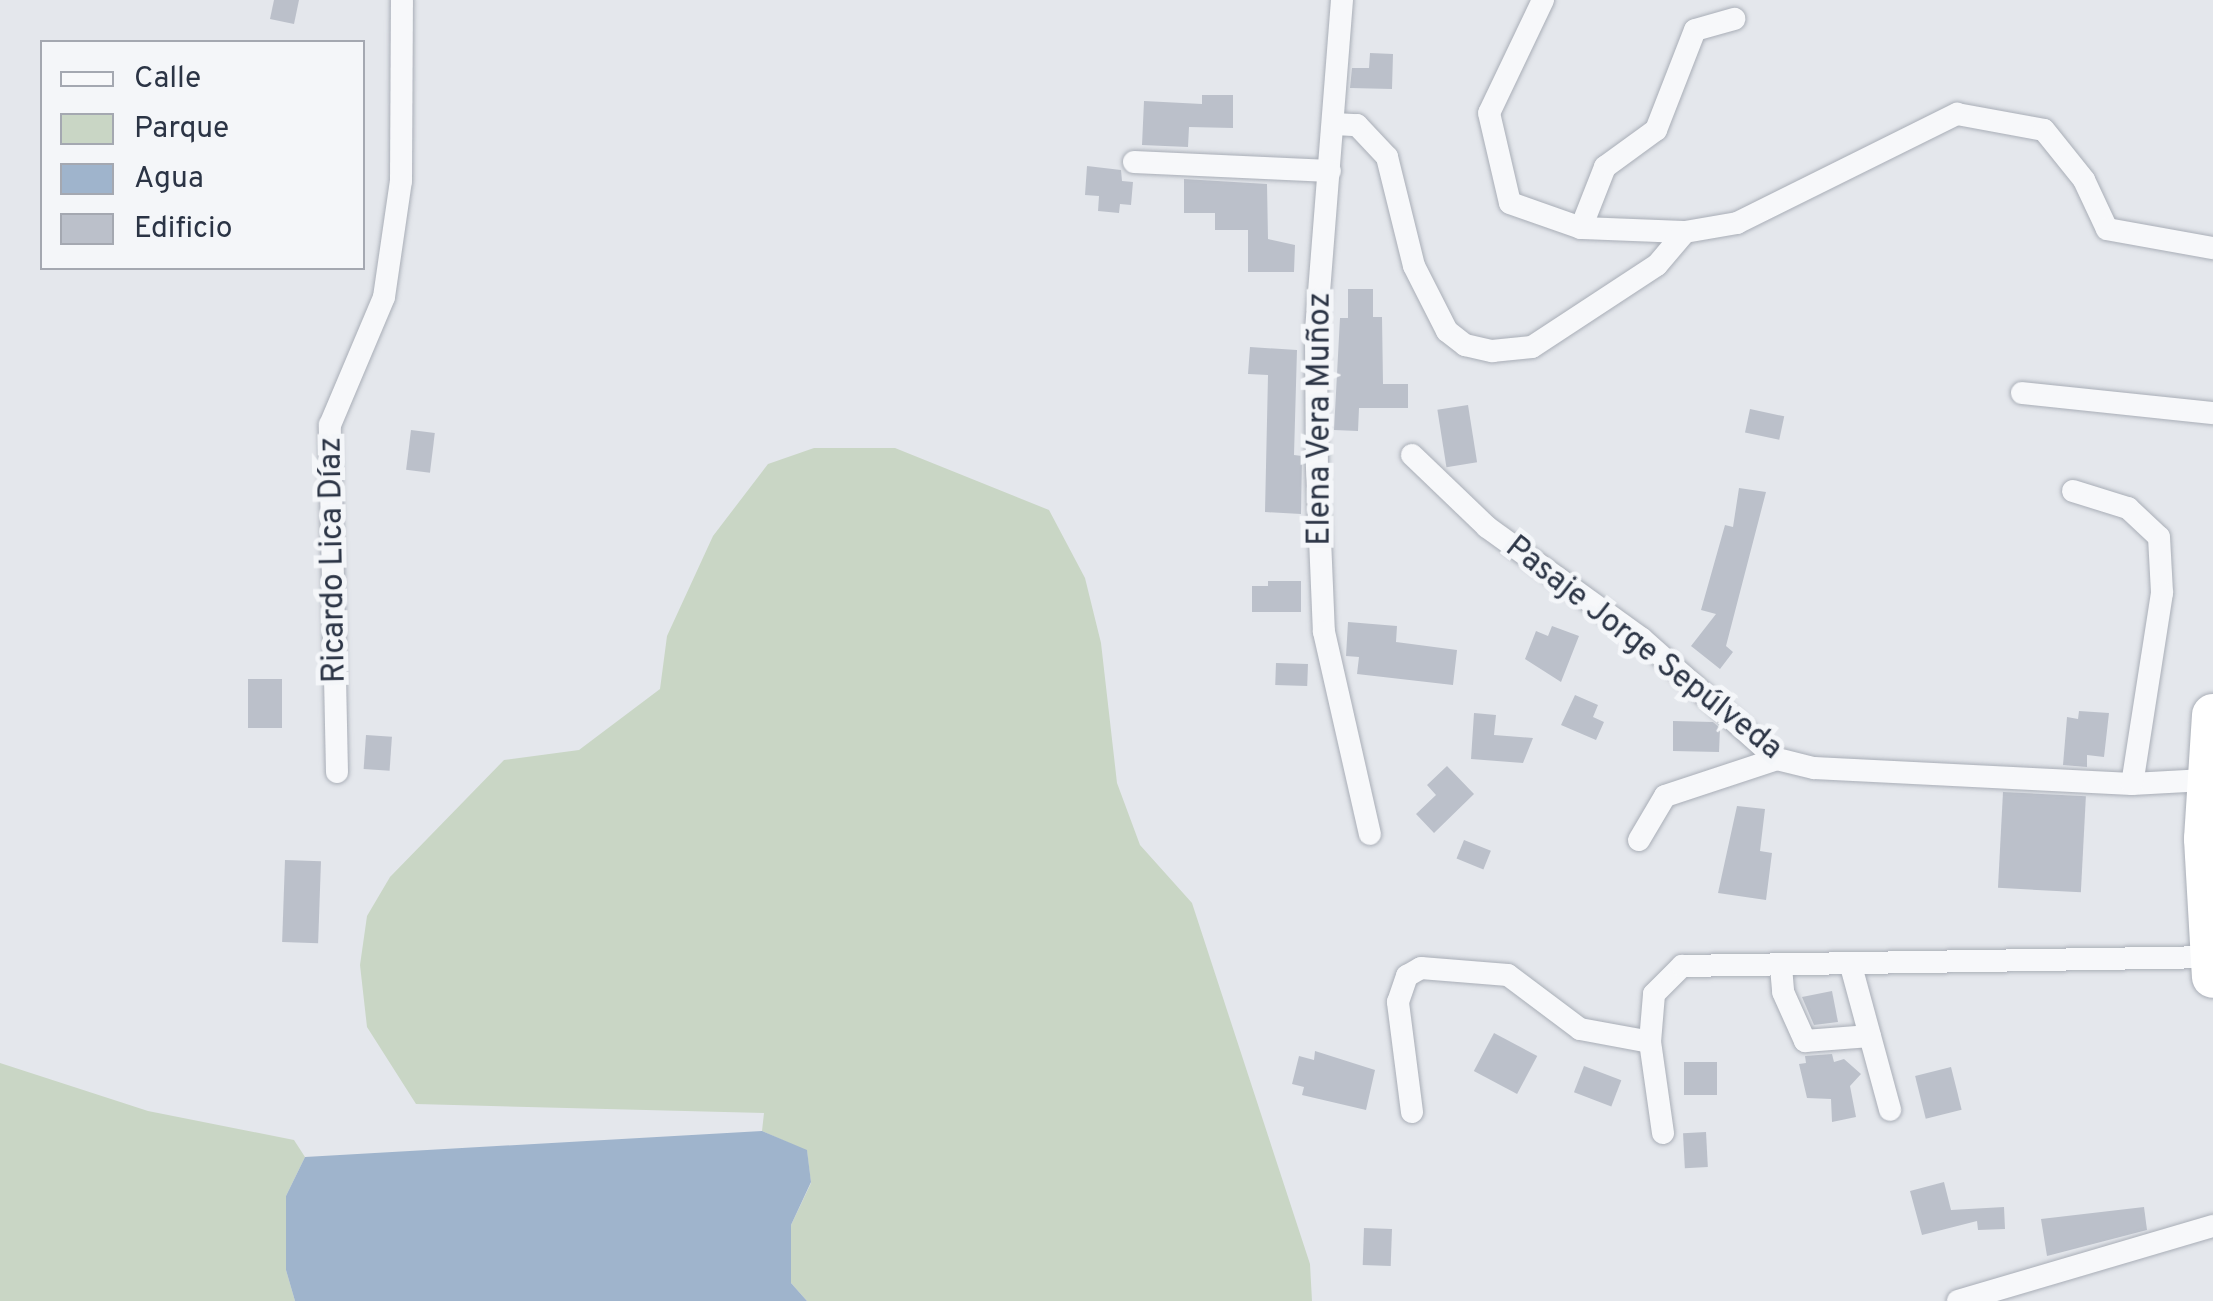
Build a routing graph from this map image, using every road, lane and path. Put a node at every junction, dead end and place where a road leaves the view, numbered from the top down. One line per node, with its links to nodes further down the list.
1 (402, 0): 17 (street, Ricardo Lica Díaz)
2 (1342, 0): 5 (street, Elena Vera Muñoz)
3 (1542, 0): 8 (street)
4 (1734, 19): 8 (street)
5 (1334, 124): 7 (street, Elena Vera Muñoz); 9 (street)
6 (1134, 162): 7 (street)
7 (1330, 171): 20 (street, Elena Vera Muñoz)
8 (1581, 228): 9 (street)
9 (1685, 232): 10 (street)
10 (2213, 248)
11 (2022, 393): 12 (street)
12 (2213, 413)
13 (1412, 455): 16 (street, Pasaje Jorge Sepúlveda)
14 (2073, 491): 19 (street)
15 (2213, 715): 18 (highway)
16 (1777, 759): 19 (street, Pasaje Jorge Sepúlveda); 21 (street)
17 (337, 772)
18 (2205, 780): 19 (street, Pasaje Jorge Sepúlveda); 24 (highway)
19 (2132, 784)
20 (1370, 834)
21 (1639, 840)
22 (1851, 966): 23 (street); 24 (street); 25 (street)
23 (1781, 967): 25 (street); 26 (street)
24 (2212, 967)
25 (1870, 1036): 27 (street)
26 (1650, 1042): 28 (street); 29 (street)
27 (1890, 1110)
28 (1412, 1112)
29 (1664, 1133)
30 (2213, 1226): 31 (street)
31 (1958, 1301)

